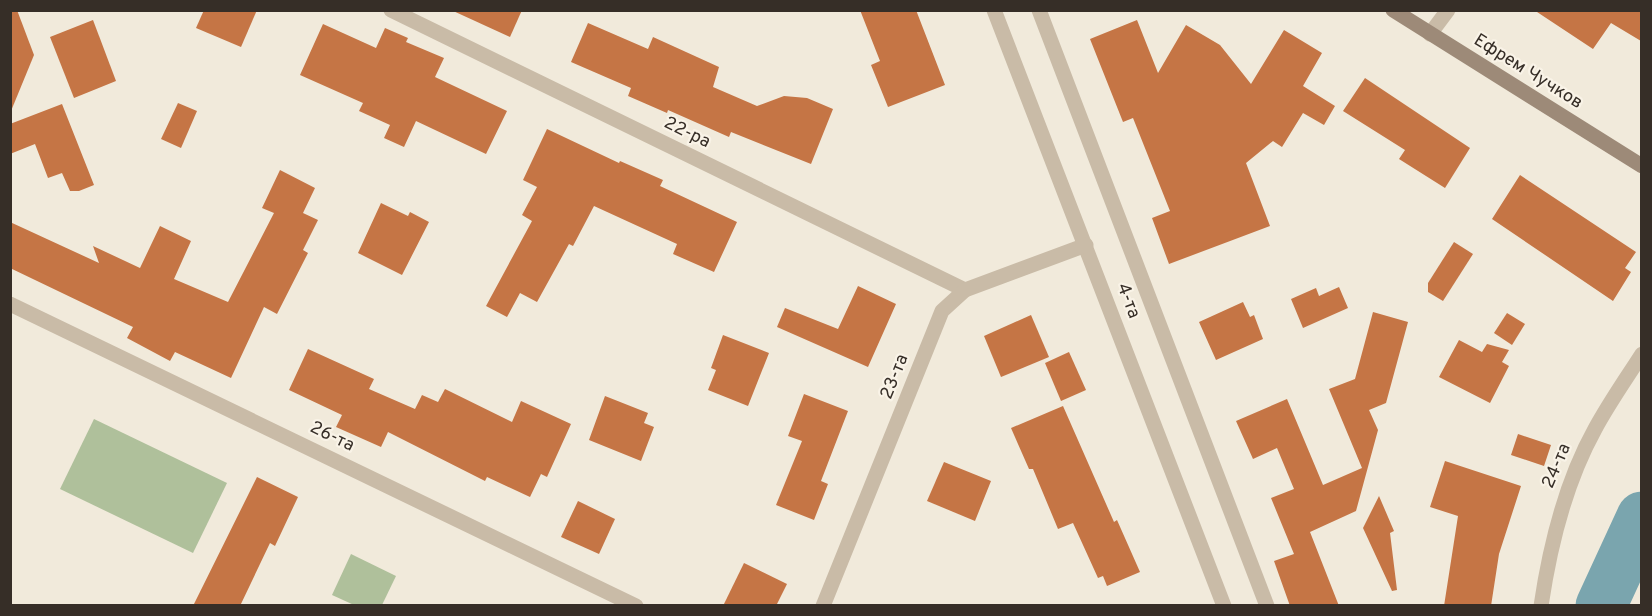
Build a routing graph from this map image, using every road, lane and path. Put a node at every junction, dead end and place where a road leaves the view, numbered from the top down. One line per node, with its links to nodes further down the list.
1 (391, 10): 9 (street, 22-ра)
2 (994, 10): 8 (street, 4-та)
3 (1039, 10): 15 (street, 4-та)
4 (1393, 10): 6 (street, Ефрем Чучков)
5 (1448, 10): 6 (street)
6 (1430, 34): 7 (street, Ефрем Чучков)
7 (1641, 166)
8 (1086, 245): 9 (street, 23-та); 14 (street, 4-та)
9 (965, 290): 13 (street, 23-та)
10 (10, 304): 12 (street, 26-та)
11 (1641, 354): 16 (street, 24-та)
12 (636, 606)
13 (823, 606)
14 (1224, 606)
15 (1267, 606)
16 (1541, 606)

